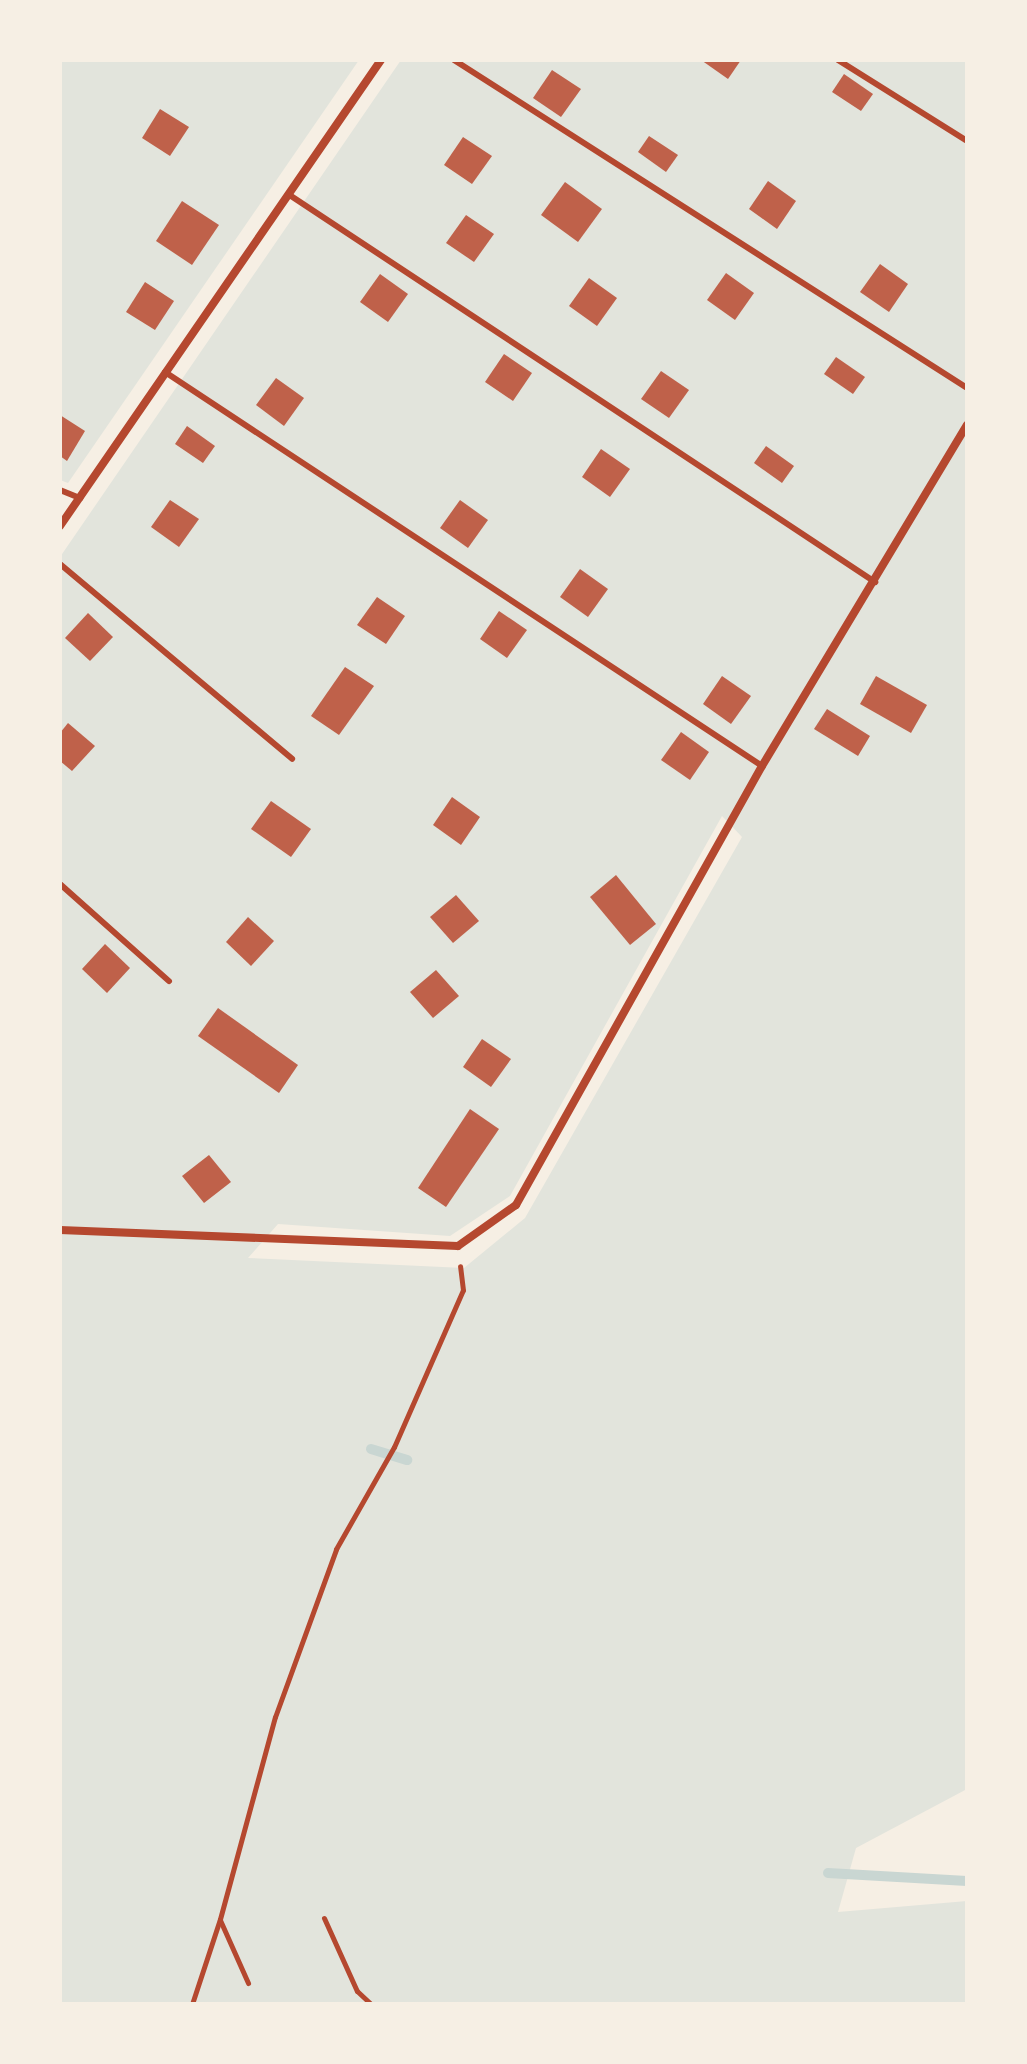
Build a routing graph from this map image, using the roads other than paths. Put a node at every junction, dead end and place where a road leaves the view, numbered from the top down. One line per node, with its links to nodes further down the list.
1 (381, 60): 5 (street)
2 (454, 60): 7 (lane)
3 (838, 60): 4 (lane)
4 (967, 141)
5 (288, 194): 6 (street); 13 (lane)
6 (165, 372): 10 (street); 15 (lane)
7 (967, 388)
8 (967, 425): 13 (street)
9 (60, 490): 10 (lane)
10 (80, 498): 11 (street)
11 (60, 526)
12 (60, 564): 14 (lane)
13 (875, 582): 15 (street)
14 (292, 759)
15 (762, 766): 18 (street)
16 (60, 884): 17 (lane)
17 (169, 981)
18 (60, 1230)

